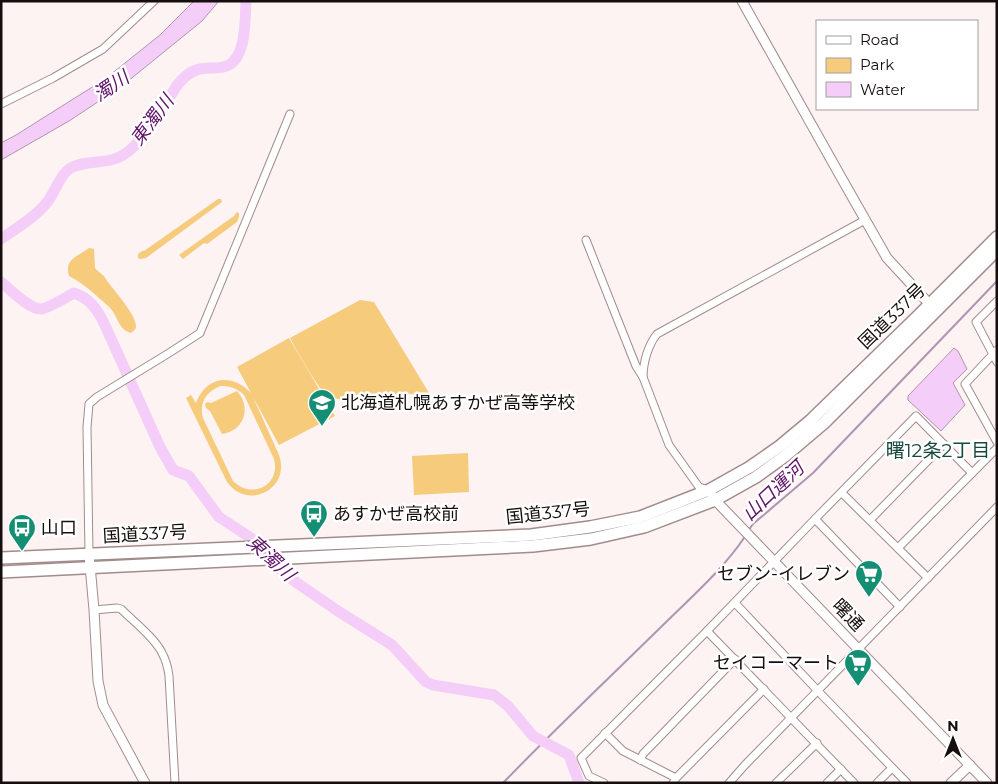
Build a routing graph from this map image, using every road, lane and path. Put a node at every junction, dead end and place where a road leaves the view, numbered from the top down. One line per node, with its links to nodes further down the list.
1 (154, 1): 3 (street)
2 (742, 1): 5 (street)
3 (1, 104)
4 (290, 114): 24 (street)
5 (865, 220): 10 (street); 13 (street)
6 (997, 236): 10 (highway, 国道337号)
7 (586, 240): 13 (street)
8 (997, 250): 10 (highway, 国道337号)
9 (997, 301): 11 (street)
10 (932, 308): 19 (highway, 国道337号)
11 (995, 352): 12 (street); 14 (street)
12 (997, 362)
13 (643, 378): 19 (street)
14 (997, 442)
15 (944, 444): 17 (street); 18 (street); 22 (street)
16 (997, 448): 17 (street)
17 (972, 473): 23 (street)
18 (842, 493): 21 (street); 22 (street)
19 (712, 495): 24 (highway, 国道337号); 26 (street, 曙通); 27 (highway, 国道337号)
20 (997, 507): 29 (street)
21 (815, 519): 26 (street); 31 (street)
22 (870, 520): 23 (street)
23 (898, 548): 29 (street)
24 (89, 554): 25 (highway, 国道337号); 27 (street)
25 (1, 558)
26 (774, 561): 30 (street); 34 (street, 曙通)
27 (91, 567): 28 (highway, 国道337号); 32 (street)
28 (1, 572)
29 (928, 578): 31 (street)
30 (735, 603): 33 (street); 37 (street)
31 (900, 607): 34 (street)
32 (94, 610): 46 (street); 47 (street)
33 (707, 631): 35 (street); 39 (street)
34 (858, 649): 37 (street); 42 (street, 曙通)
35 (735, 659): 36 (street); 41 (street)
36 (764, 689): 38 (street); 45 (street)
37 (818, 691): 38 (street); 43 (street)
38 (792, 718): 40 (street); 49 (street)
39 (605, 733): 41 (street); 48 (street)
40 (816, 744): 44 (street); 50 (street)
41 (640, 760): 45 (street)
42 (970, 765): 55 (street); 56 (street, 曙通)
43 (892, 768): 53 (street); 54 (street)
44 (841, 769): 51 (street); 52 (street)
45 (674, 780)
46 (145, 783)
47 (175, 783)
48 (604, 783)
49 (729, 783)
50 (776, 783)
51 (827, 783)
52 (854, 783)
53 (877, 783)
54 (906, 783)
55 (951, 783)
56 (987, 783)

